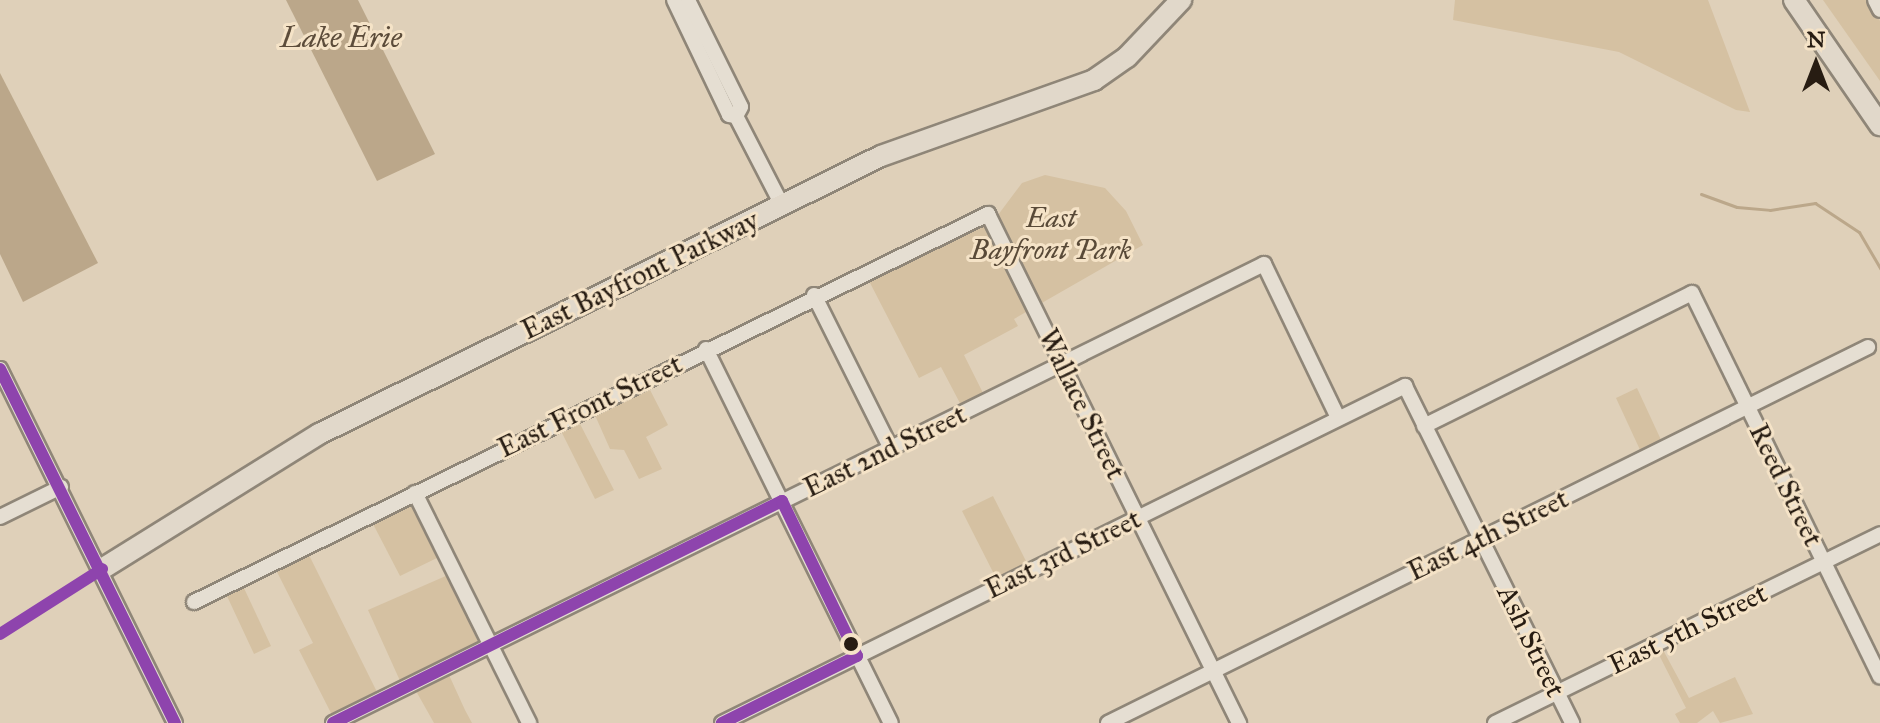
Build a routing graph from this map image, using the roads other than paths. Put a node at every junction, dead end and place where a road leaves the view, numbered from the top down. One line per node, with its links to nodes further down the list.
1 (674, 0): 7 (street)
2 (688, 0): 7 (street)
3 (1181, 0): 9 (highway, East Bayfront Parkway)
4 (1794, 0): 8 (highway)
5 (1875, 0): 6 (street)
6 (1880, 10)
7 (736, 116): 9 (street)
8 (1880, 125)
9 (782, 205): 29 (highway, East Bayfront Parkway)
10 (988, 214): 11 (street, East Front Street); 14 (street, Wallace Street)
11 (814, 295): 13 (street, East Front Street); 20 (street)
12 (1868, 347): 17 (street, East 4th Street)
13 (706, 349): 22 (street, East Front Street); 23 (street)
14 (1062, 364): 18 (street, East 2nd Street); 20 (street, East 2nd Street); 25 (street, Wallace Street)
15 (0, 369): 21 (street)
16 (1405, 386): 18 (street, East 3rd Street); 19 (street, Ash Street)
17 (1747, 407): 19 (street, Reed Street); 27 (street, East 4th Street); 28 (street, Reed Street)
18 (1338, 418): 25 (street, East 3rd Street)
19 (1424, 426): 27 (street, Ash Street)
20 (891, 449): 23 (street, East 2nd Street)
21 (61, 487): 24 (street); 29 (street)
22 (415, 493): 30 (street, East Front Street); 31 (street)
23 (782, 501): 31 (street, East 2nd Street); 32 (street)
24 (0, 517)
25 (1138, 517): 32 (street, East 3rd Street); 33 (street, Wallace Street)
26 (1880, 534): 28 (street, East 5th Street)
27 (1481, 538): 33 (street, East 4th Street); 35 (street, Ash Street)
28 (1824, 562): 34 (street, Reed Street); 35 (street, East 5th Street)
29 (102, 569): 36 (street)
30 (194, 602)
31 (491, 645): 37 (street, East 2nd Street); 38 (street)
32 (857, 656): 39 (street, East 3rd Street); 40 (street)
33 (1213, 670): 41 (street, East 4th Street); 42 (street, Wallace Street)
34 (1880, 676)
35 (1556, 692): 43 (street, East 5th Street); 44 (street, Ash Street)
36 (175, 723)
37 (333, 723)
38 (529, 723)
39 (722, 723)
40 (891, 723)
41 (1108, 723)
42 (1239, 723)
43 (1495, 723)
44 (1572, 723)

